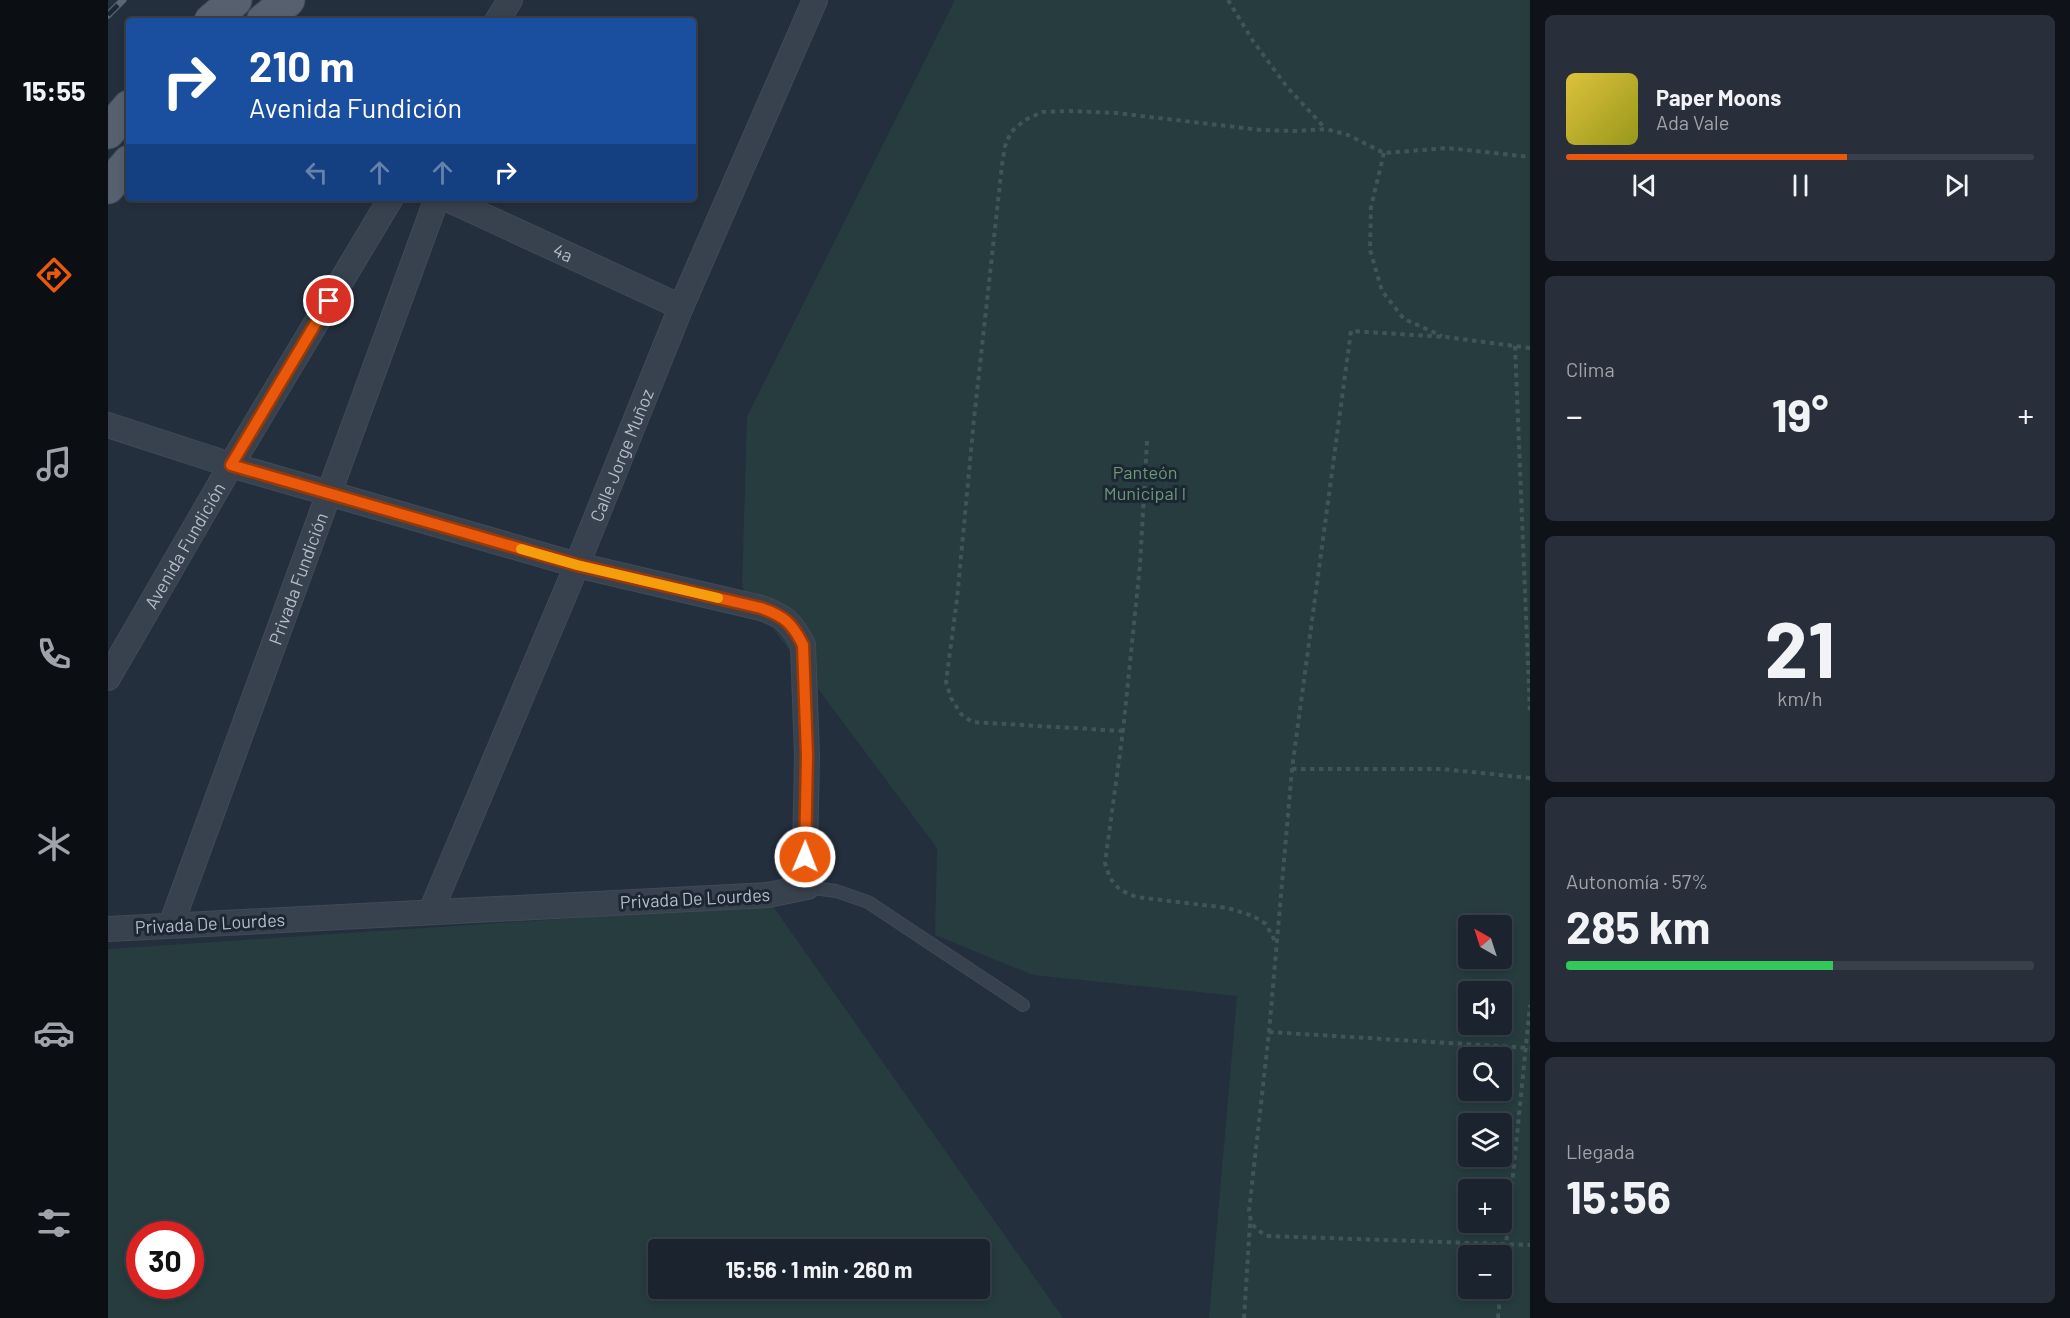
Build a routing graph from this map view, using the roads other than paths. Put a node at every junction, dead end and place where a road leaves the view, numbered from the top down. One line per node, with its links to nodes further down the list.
1 (235, 0): 5 (main road)
2 (288, 0): 6 (main road)
3 (510, 0): 7 (street)
4 (815, 0): 15 (street, Calle Jorge Muñoz)
5 (214, 18)
6 (267, 18)
7 (499, 18)
8 (126, 111): 9 (main road)
9 (108, 132)
10 (126, 166): 11 (main road)
11 (108, 187)
12 (389, 201): 17 (street, Avenida Fundición)
13 (436, 201): 18 (street, Privada Fundición)
14 (451, 201): 15 (street, 4a)
15 (681, 307): 19 (street, Calle Jorge Muñoz)
16 (108, 425): 17 (street)
17 (231, 465): 18 (street); 20 (street, Avenida Fundición)
18 (327, 492): 19 (street); 23 (street, Privada Fundición)
19 (577, 565): 21 (street); 22 (street, Calle Jorge Muñoz)
20 (108, 678)
21 (807, 887): 22 (street, Privada De Lourdes); 25 (lane)
22 (431, 911): 23 (street, Privada De Lourdes)
23 (171, 926): 24 (street, Privada De Lourdes)
24 (108, 929)
25 (1023, 1005)

